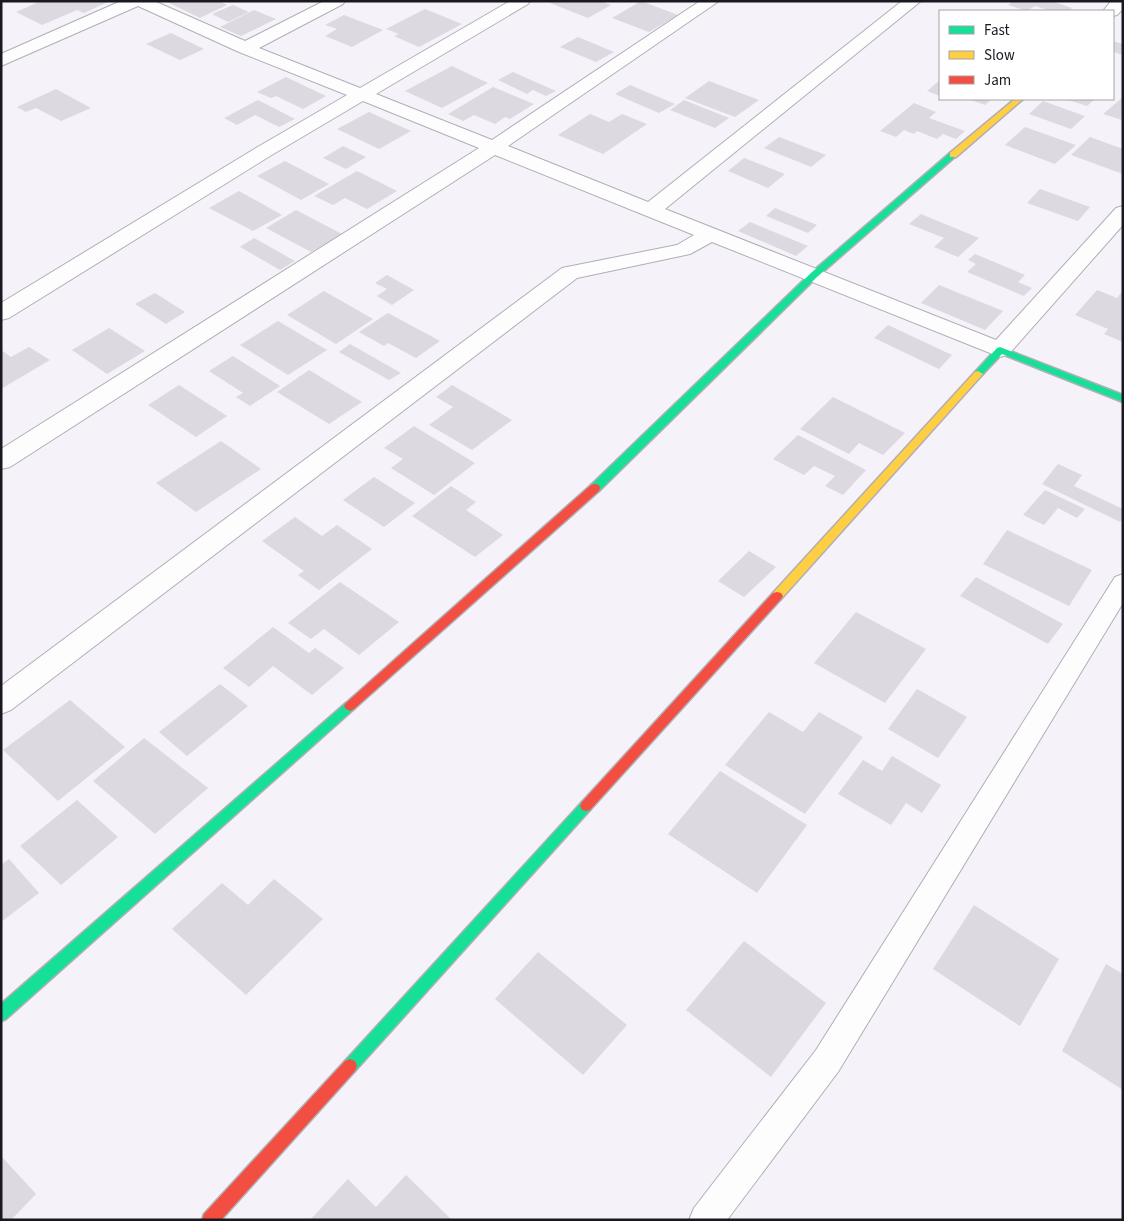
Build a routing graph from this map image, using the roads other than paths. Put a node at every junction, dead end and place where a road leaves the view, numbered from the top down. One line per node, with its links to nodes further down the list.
1 (135, 1): 8 (street)
2 (140, 1): 7 (street)
3 (337, 1): 7 (street)
4 (522, 1): 9 (street)
5 (711, 1): 11 (street)
6 (914, 1): 12 (street)
7 (245, 48): 9 (street)
8 (1, 61)
9 (363, 95): 11 (street); 16 (street)
10 (1018, 100): 15 (street)
11 (494, 147): 12 (street); 19 (street)
12 (651, 210): 14 (street)
13 (1123, 212): 17 (street)
14 (710, 235): 15 (street); 21 (street)
15 (814, 276): 17 (street); 22 (street)
16 (1, 313)
17 (1000, 350): 18 (street); 23 (street)
18 (1123, 398)
19 (1, 462)
20 (1123, 583): 24 (lane)
21 (1, 702)
22 (1, 1014)
23 (210, 1220)
24 (706, 1220)

